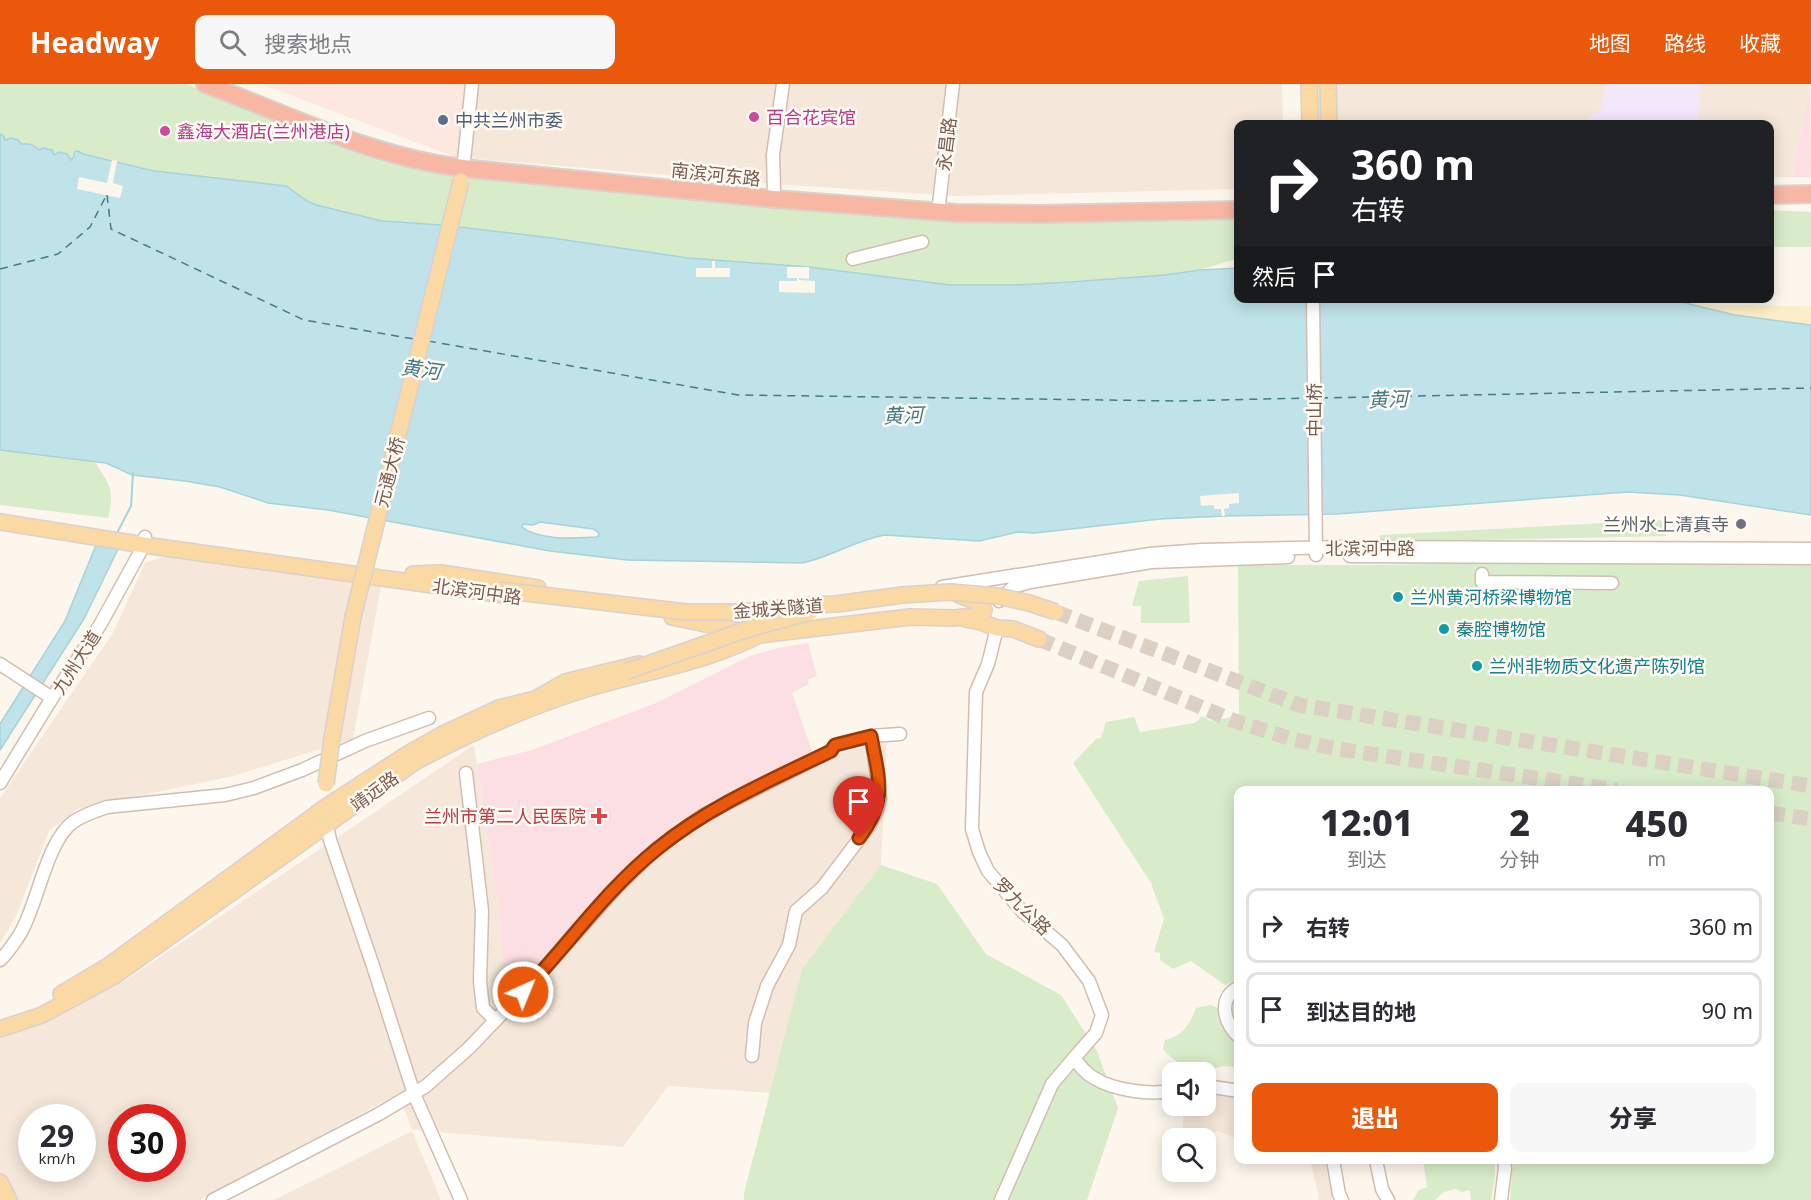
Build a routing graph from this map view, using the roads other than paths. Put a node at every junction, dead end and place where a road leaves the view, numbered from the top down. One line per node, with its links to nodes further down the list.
1 (205, 84): 10 (highway, 南滨河东路)
2 (222, 84): 10 (highway, 南滨河东路)
3 (472, 84): 10 (street)
4 (783, 84): 11 (street)
5 (953, 84): 15 (street, 永昌路)
6 (1309, 84): 8 (main road)
7 (1328, 84): 9 (main road)
8 (1310, 120)
9 (1329, 120)
10 (463, 170): 11 (highway, 南滨河东路); 18 (highway, 南滨河东路); 51 (main road, 元通大桥, bridge)
11 (774, 192): 15 (highway, 南滨河东路)
12 (1811, 194): 13 (highway)
13 (1774, 195)
14 (1234, 203): 15 (highway, 南滨河东路)
15 (939, 204)
16 (1811, 204): 17 (highway)
17 (1774, 205)
18 (1234, 210)
19 (922, 242): 20 (street)
20 (853, 259)
21 (1313, 303): 27 (street, 中山桥)
22 (0, 514): 24 (main road, 北滨河中路)
23 (0, 522): 24 (main road, 北滨河中路)
24 (105, 534): 25 (main road, 北滨河中路)
25 (145, 541): 30 (main road, 北滨河中路); 40 (main road, 北滨河中路); 44 (street, 九州大道)
26 (1811, 549): 28 (street, 北滨河中路)
27 (1316, 552): 28 (street, 北滨河中路); 32 (street, 北滨河中路); 32 (street, 北滨河中路)
28 (1697, 554): 29 (street, 北滨河中路)
29 (1811, 558)
30 (413, 574): 35 (main road, 金城关隧道, bridge); 36 (main road)
31 (1482, 574): 33 (street)
32 (998, 579): 34 (street, 北滨河中路)
33 (1612, 583)
34 (932, 589): 36 (main road); 38 (main road)
35 (836, 604): 37 (main road, 金城关隧道, bridge); 45 (main road, bridge)
36 (766, 611): 40 (main road, 靖远路); 41 (main road)
37 (1056, 612)
38 (954, 618): 39 (main road); 41 (main road, 北滨河中路)
39 (997, 628): 42 (main road); 60 (street, 罗九公路)
40 (736, 630): 41 (main road, 北滨河中路); 45 (main road, 靖远路)
41 (759, 635): 52 (main road, 靖远路)
42 (1039, 639)
43 (0, 664): 44 (street)
44 (49, 696): 50 (street, 九州大道)
45 (536, 699): 51 (main road, 靖远路)
46 (429, 718): 53 (street)
47 (900, 734): 48 (street)
48 (871, 736): 56 (street); 59 (street)
49 (466, 773): 56 (street)
50 (0, 783)
51 (327, 806): 52 (main road, 元通大桥); 55 (main road, 靖远路)
52 (327, 825): 57 (main road, 靖远路); 64 (street)
53 (0, 960)
54 (1234, 991): 58 (street)
55 (0, 1019)
56 (495, 1020): 64 (street)
57 (0, 1029)
58 (1234, 1032)
59 (752, 1056)
60 (1074, 1058): 63 (street); 72 (street, 罗九公路)
61 (1216, 1088): 62 (street)
62 (1234, 1090)
63 (1162, 1092)
64 (414, 1094): 70 (street); 71 (street)
65 (1334, 1164): 73 (street)
66 (1377, 1164): 74 (street)
67 (1504, 1164): 75 (street)
68 (0, 1182): 69 (main road)
69 (9, 1200)
70 (213, 1200)
71 (461, 1200)
72 (1001, 1200)
73 (1342, 1200)
74 (1388, 1200)
75 (1501, 1200)

